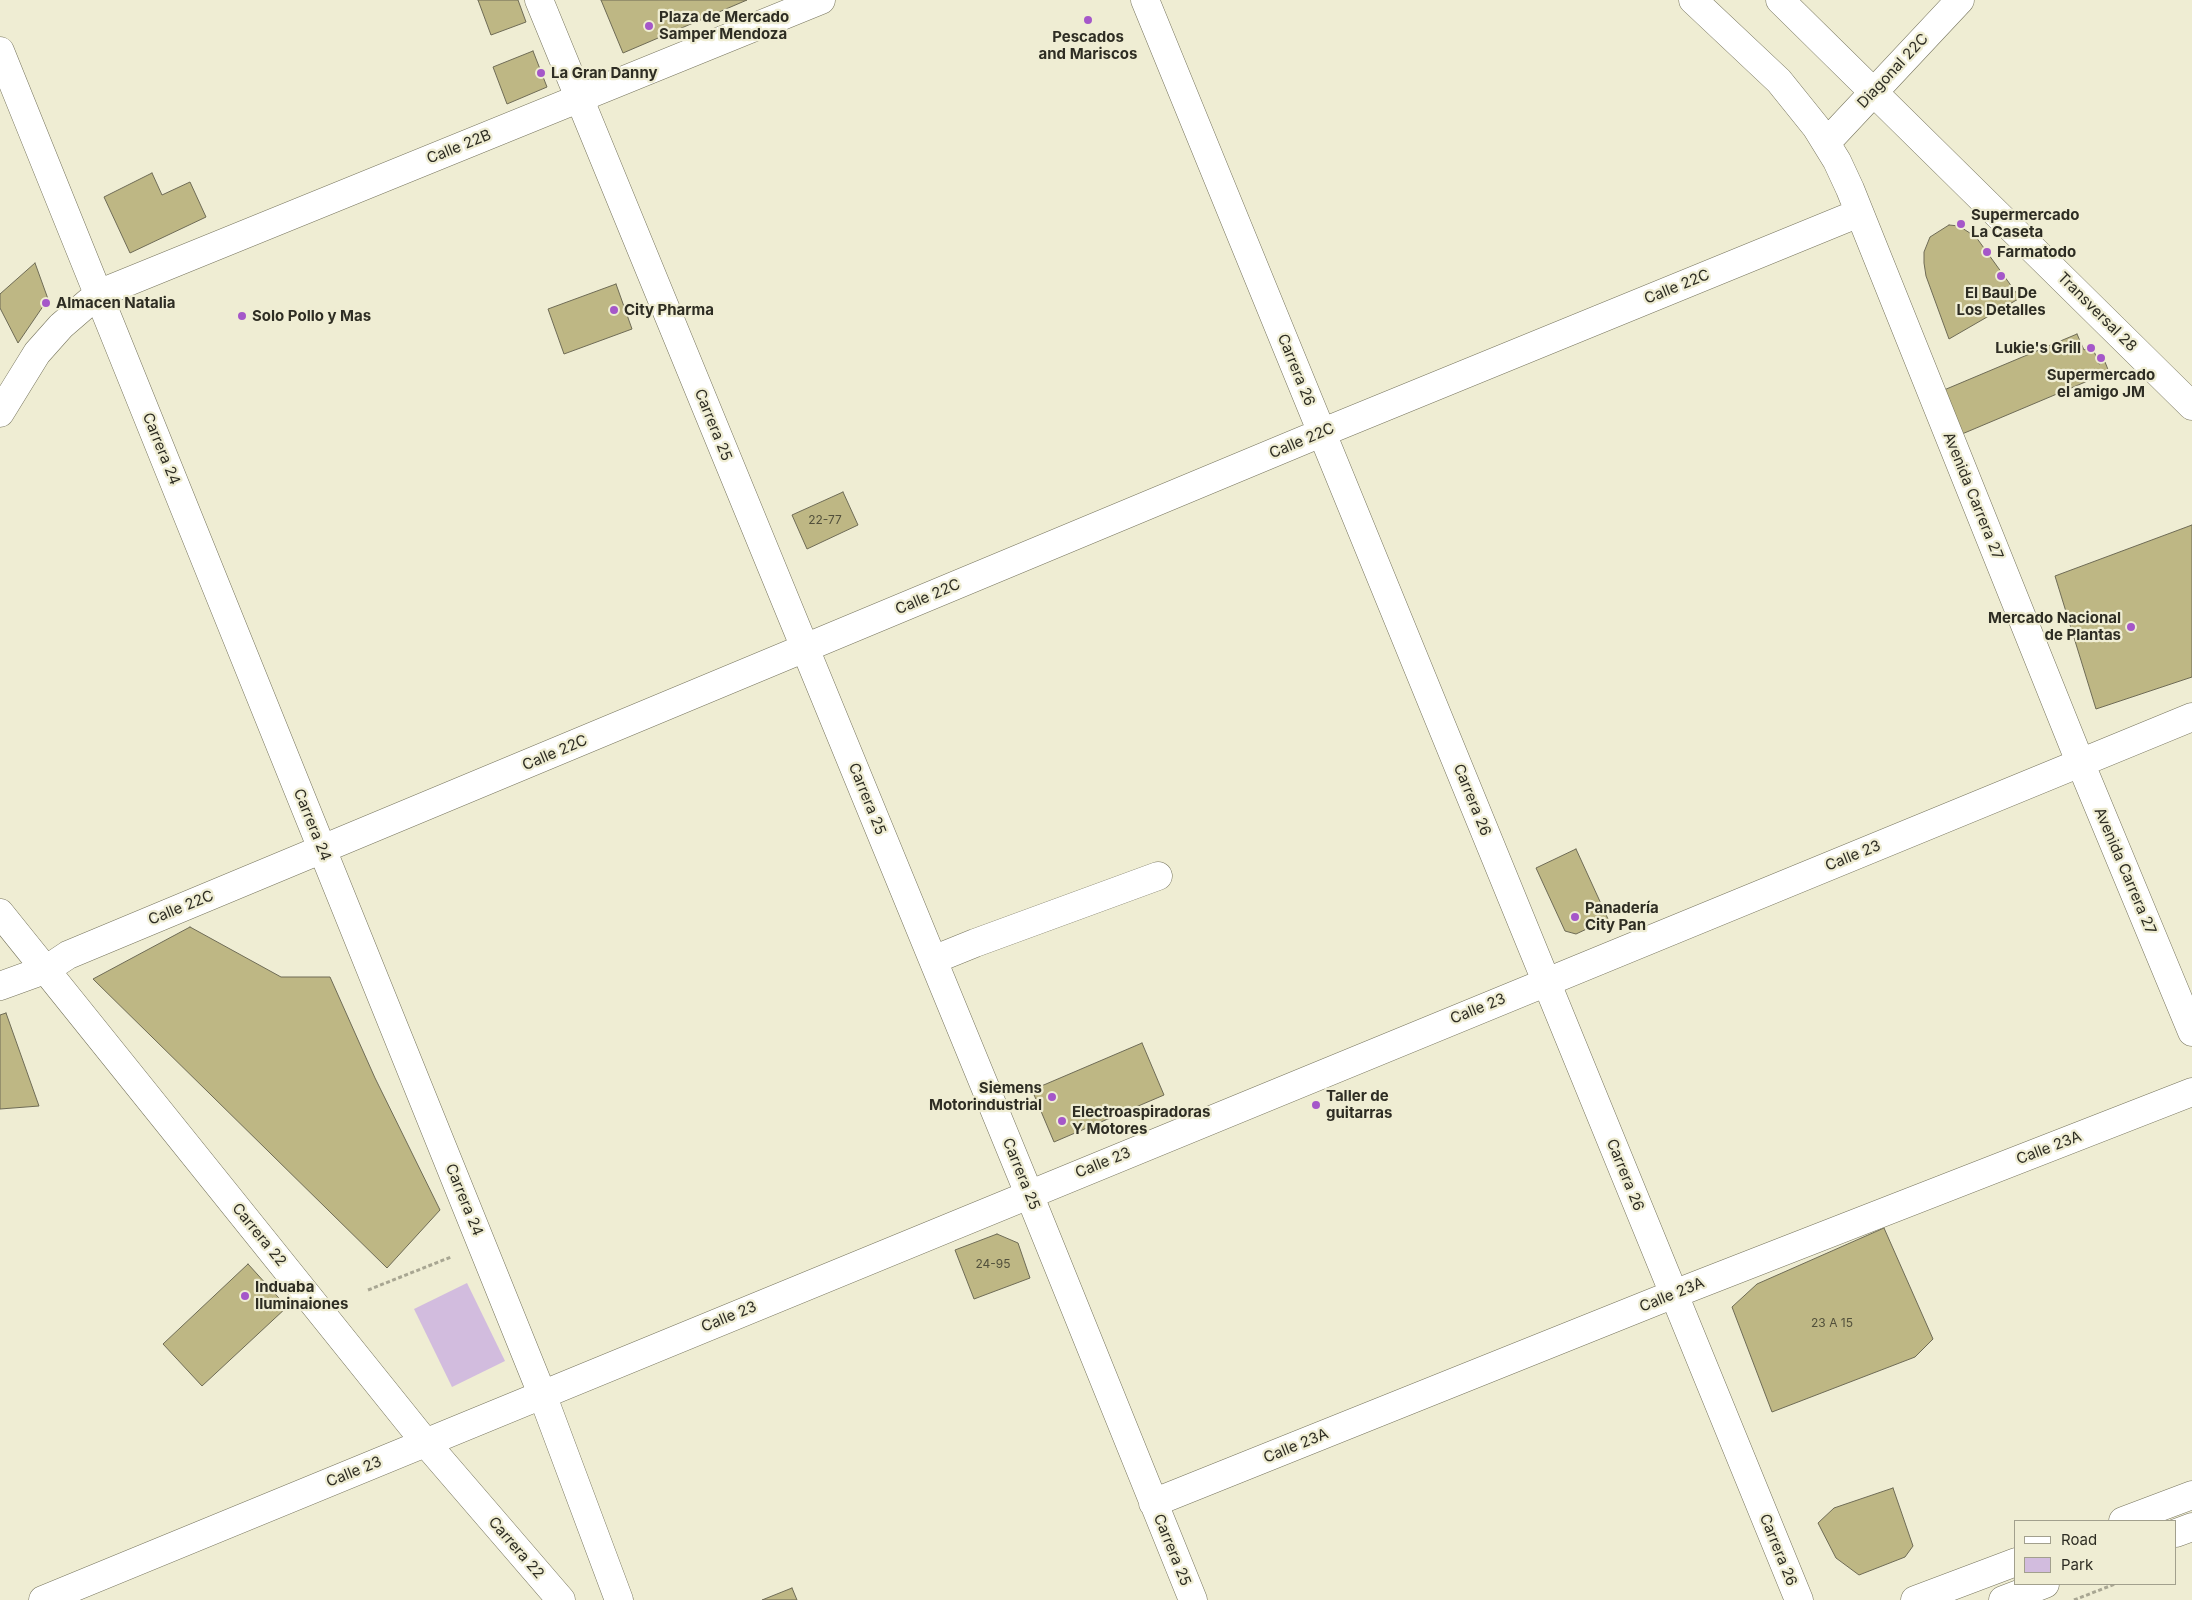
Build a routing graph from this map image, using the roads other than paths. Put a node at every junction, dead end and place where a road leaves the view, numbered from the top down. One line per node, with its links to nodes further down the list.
1 (539, 0): 9 (street, Carrera 25)
2 (821, 0): 9 (street, Calle 22B)
3 (1145, 0): 15 (street, Carrera 26)
4 (1693, 0): 10 (street, Avenida Carrera 27)
5 (1780, 0): 8 (street)
6 (1960, 0): 8 (street, Diagonal 22C)
7 (0, 51): 12 (street, Carrera 24)
8 (1874, 92): 10 (street, Diagonal 22C); 13 (street, Transversal 28)
9 (579, 98): 12 (street, Calle 22B); 16 (street, Carrera 25)
10 (1827, 142): 11 (street, Avenida Carrera 27)
11 (1860, 213): 15 (street, Calle 22C); 18 (street, Avenida Carrera 27)
12 (98, 294): 14 (street, Calle 22B); 19 (street, Carrera 24)
13 (2192, 406)
14 (0, 412)
15 (1321, 433): 16 (street, Calle 22C); 24 (street, Carrera 26)
16 (805, 648): 19 (street, Calle 22C); 22 (street, Carrera 25)
17 (2192, 717): 18 (street, Calle 23)
18 (2080, 762): 24 (street, Calle 23); 26 (street, Avenida Carrera 27)
19 (322, 850): 23 (street, Calle 22C); 30 (street, Carrera 24)
20 (1158, 876): 22 (street)
21 (0, 913): 23 (street, Carrera 22)
22 (933, 960): 28 (street, Carrera 25)
23 (47, 969): 25 (street, Calle 22C); 31 (street, Carrera 22)
24 (1546, 982): 28 (street, Calle 23); 29 (street, Carrera 26)
25 (0, 986)
26 (2192, 1032)
27 (2192, 1092): 29 (street, Calle 23A)
28 (1029, 1194): 30 (street, Calle 23); 33 (street, Carrera 25)
29 (1674, 1294): 33 (street, Calle 23A); 43 (street, Carrera 26)
30 (542, 1394): 31 (street, Calle 23); 41 (street, Carrera 24)
31 (425, 1442): 39 (street, Calle 23); 40 (street, Carrera 22)
32 (2192, 1495): 34 (street)
33 (1153, 1502): 42 (street, Carrera 25)
34 (2126, 1520)
35 (2192, 1527): 36 (street)
36 (2177, 1533)
37 (2014, 1563): 44 (street)
38 (2042, 1585): 45 (street)
39 (43, 1600)
40 (561, 1600)
41 (620, 1600)
42 (1193, 1600)
43 (1799, 1600)
44 (1915, 1600)
45 (2003, 1600)

